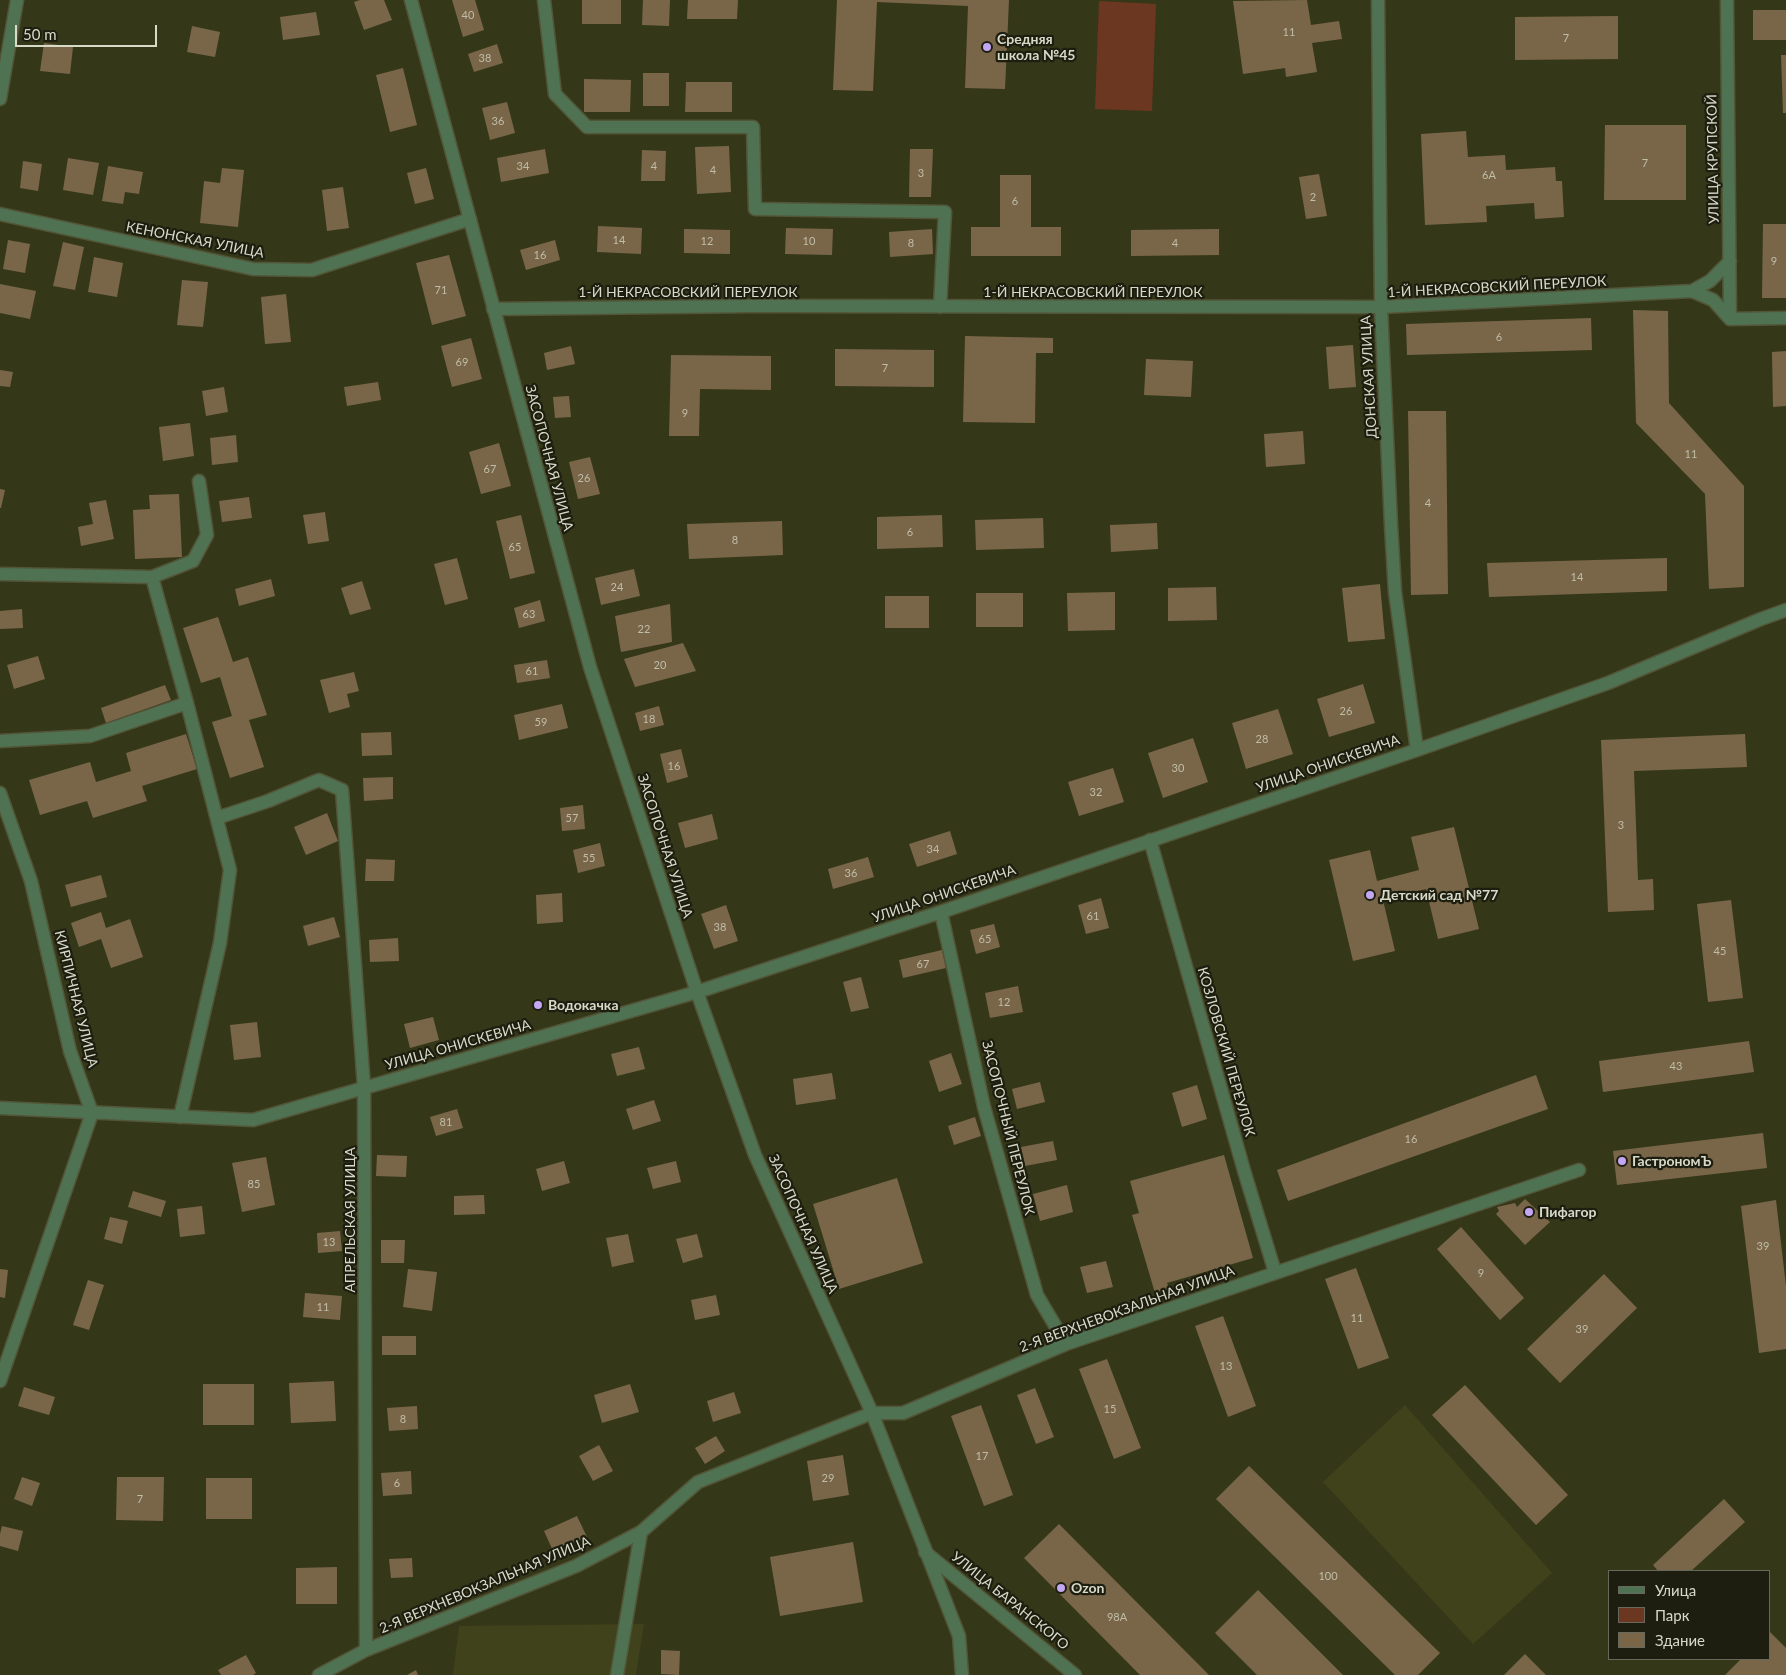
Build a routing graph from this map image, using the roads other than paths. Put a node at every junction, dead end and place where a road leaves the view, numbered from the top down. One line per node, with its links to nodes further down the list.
1 (18, 0): 6 (street)
2 (411, 0): 8 (street, ЗАСОПОЧНАЯ УЛИЦА)
3 (544, 0): 11 (street)
4 (1378, 0): 12 (street, ДОНСКАЯ УЛИЦА)
5 (1727, 0): 9 (street, УЛИЦА КРУПСКОЙ)
6 (0, 99)
7 (0, 214): 8 (street, КЕНОНСКАЯ УЛИЦА)
8 (470, 220): 13 (street, ЗАСОПОЧНАЯ УЛИЦА)
9 (1730, 261): 10 (street); 15 (street, УЛИЦА КРУПСКОЙ)
10 (1692, 291): 12 (street, 1-Й НЕКРАСОВСКИЙ ПЕРЕУЛОК); 15 (street)
11 (940, 307): 12 (street, 1-Й НЕКРАСОВСКИЙ ПЕРЕУЛОК); 13 (street, 1-Й НЕКРАСОВСКИЙ ПЕРЕУЛОК)
12 (1381, 307): 22 (street, ДОНСКАЯ УЛИЦА)
13 (493, 309): 27 (street, ЗАСОПОЧНАЯ УЛИЦА)
14 (1786, 318): 15 (street)
15 (1730, 319)
16 (199, 481): 18 (street)
17 (0, 574): 18 (street)
18 (152, 577): 20 (street)
19 (1786, 610): 22 (street, УЛИЦА ОНИСКЕВИЧА)
20 (187, 703): 21 (street); 24 (street)
21 (0, 741)
22 (1418, 750): 25 (street, УЛИЦА ОНИСКЕВИЧА)
23 (0, 793): 30 (street, КИРПИЧНАЯ УЛИЦА)
24 (216, 818): 28 (street, АПРЕЛЬСКАЯ УЛИЦА); 31 (street)
25 (1150, 840): 26 (street, УЛИЦА ОНИСКЕВИЧА); 33 (street, КОЗЛОВСКИЙ ПЕРЕУЛОК)
26 (941, 912): 27 (street, УЛИЦА ОНИСКЕВИЧА); 34 (street, ЗАСОПОЧНЫЙ ПЕРЕУЛОК)
27 (697, 992): 28 (street, УЛИЦА ОНИСКЕВИЧА); 36 (street, ЗАСОПОЧНАЯ УЛИЦА)
28 (364, 1087): 31 (street, УЛИЦА ОНИСКЕВИЧА); 39 (street, АПРЕЛЬСКАЯ УЛИЦА)
29 (0, 1108): 30 (street, УЛИЦА ОНИСКЕВИЧА)
30 (92, 1113): 31 (street, УЛИЦА ОНИСКЕВИЧА); 35 (street)
31 (180, 1117)
32 (1579, 1170): 33 (street, 2-Я ВЕРХНЕВОКЗАЛЬНАЯ УЛИЦА)
33 (1275, 1272): 34 (street, 2-Я ВЕРХНЕВОКЗАЛЬНАЯ УЛИЦА)
34 (1066, 1344): 36 (street, 2-Я ВЕРХНЕВОКЗАЛЬНАЯ УЛИЦА)
35 (0, 1381)
36 (872, 1413): 37 (street, 2-Я ВЕРХНЕВОКЗАЛЬНАЯ УЛИЦА); 38 (street, ЗАСОПОЧНАЯ УЛИЦА)
37 (641, 1532): 39 (street, 2-Я ВЕРХНЕВОКЗАЛЬНАЯ УЛИЦА); 41 (street)
38 (925, 1552): 42 (street, ЗАСОПОЧНАЯ УЛИЦА); 43 (street, УЛИЦА БАРАНСКОГО)
39 (366, 1650): 40 (street, 2-Я ВЕРХНЕВОКЗАЛЬНАЯ УЛИЦА)
40 (319, 1675)
41 (617, 1675)
42 (962, 1675)
43 (1075, 1675)

